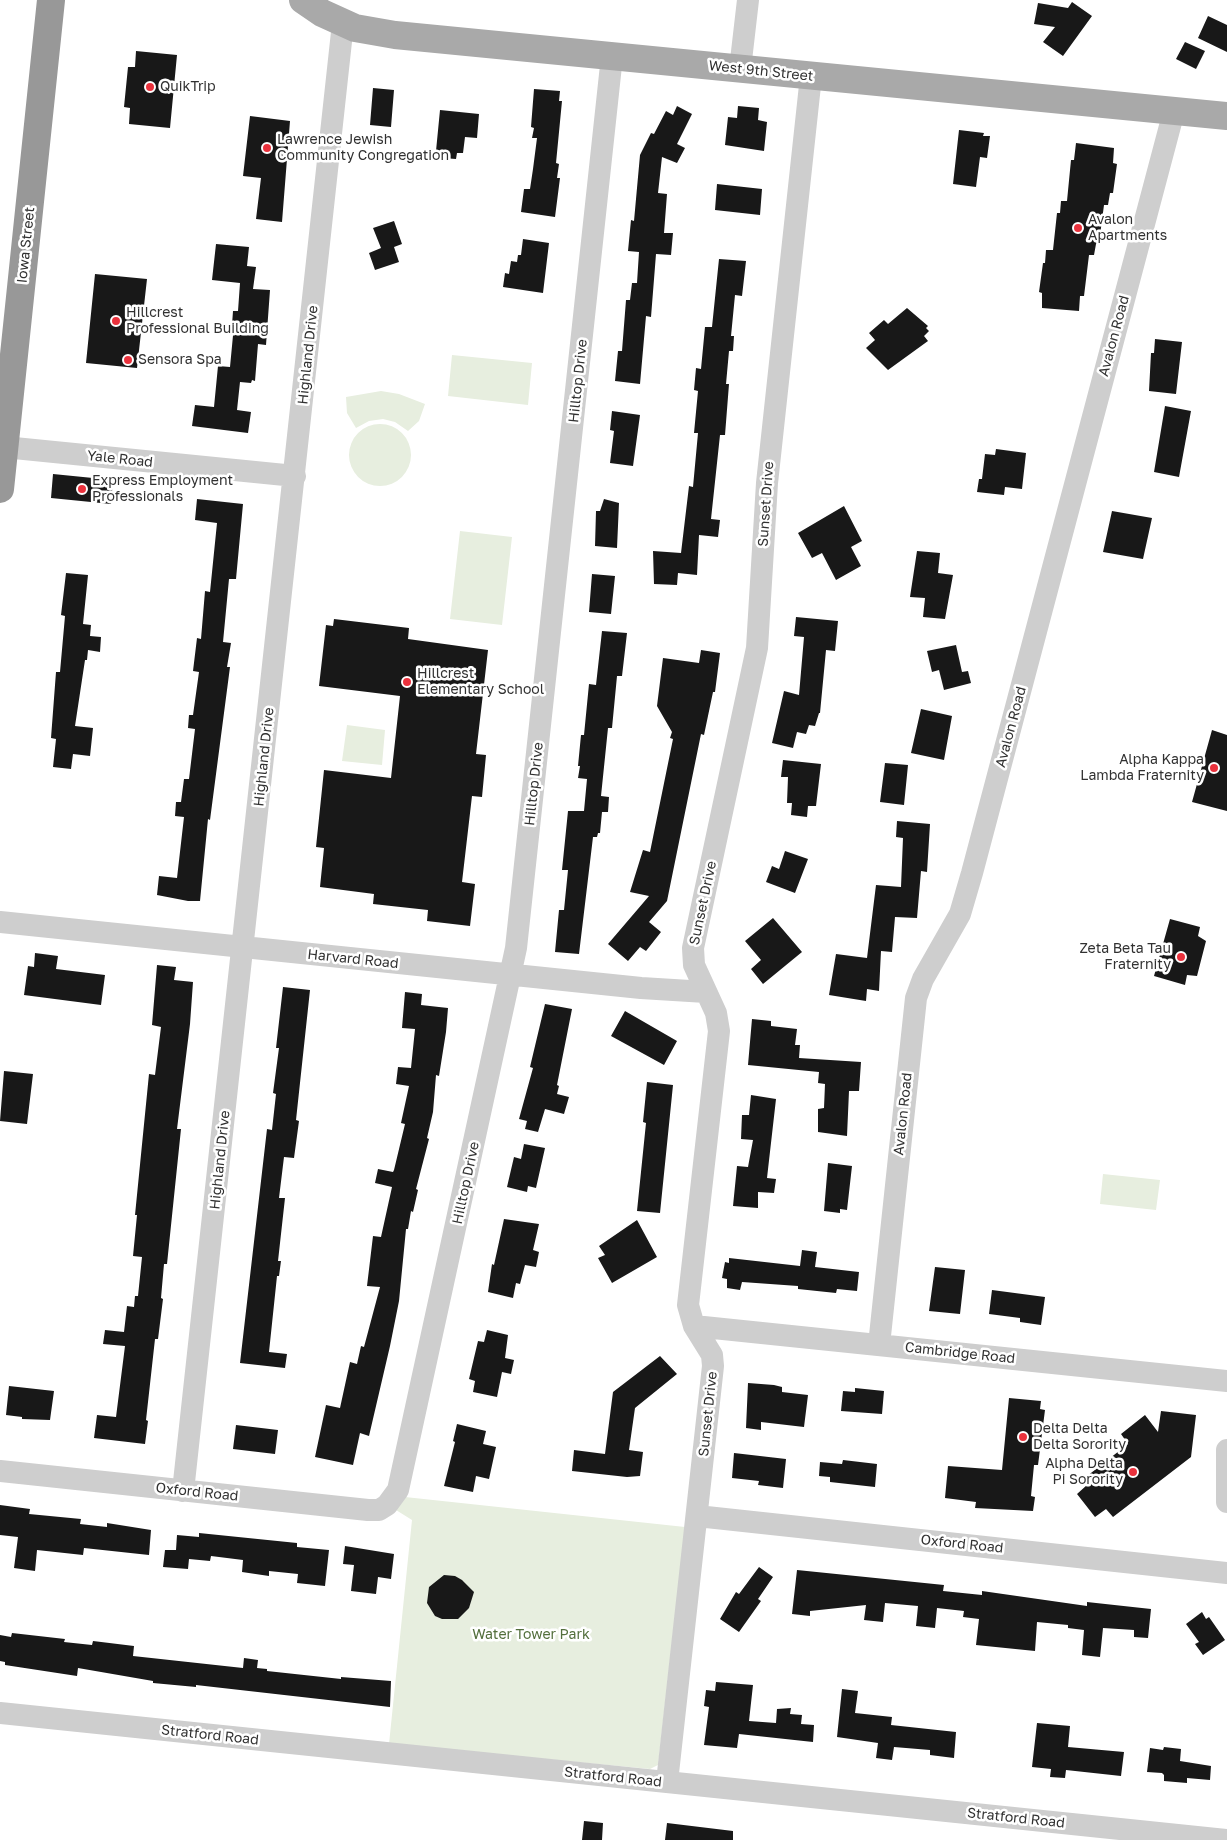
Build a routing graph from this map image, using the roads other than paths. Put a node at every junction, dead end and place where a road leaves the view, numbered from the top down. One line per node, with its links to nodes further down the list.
1 (51, 0): 10 (highway, Iowa Street)
2 (303, 0): 4 (main road, West 9th Street)
3 (748, 0): 6 (street)
4 (343, 23): 5 (main road, West 9th Street); 11 (street, Highland Drive)
5 (612, 56): 6 (main road, West 9th Street); 15 (street, Hilltop Drive)
6 (740, 69): 7 (main road, West 9th Street)
7 (811, 76): 8 (main road, West 9th Street); 16 (street, Sunset Drive)
8 (1174, 111): 9 (main road, West 9th Street); 18 (street, Avalon Road)
9 (1227, 116)
10 (4, 447): 11 (street, Yale Road); 12 (highway, Iowa Street)
11 (295, 476): 14 (street, Highland Drive)
12 (0, 489)
13 (0, 922): 14 (street, Harvard Road)
14 (243, 948): 15 (street, Harvard Road); 22 (street, Highland Drive)
15 (511, 975): 16 (street, Harvard Road); 23 (street, Hilltop Drive)
16 (706, 992): 17 (street, Sunset Drive)
17 (694, 1326): 18 (street, Cambridge Road); 25 (street, Sunset Drive)
18 (879, 1345): 19 (street, Cambridge Road)
19 (1227, 1381)
20 (1227, 1450): 24 (street)
21 (0, 1471): 22 (street, Oxford Road)
22 (184, 1491): 23 (street, Oxford Road)
23 (392, 1501)
24 (1227, 1502)
25 (697, 1516): 26 (street, Oxford Road); 28 (street, Sunset Drive)
26 (1227, 1573)
27 (0, 1714): 28 (street, Stratford Road)
28 (667, 1782): 29 (street, Stratford Road)
29 (1226, 1840)

